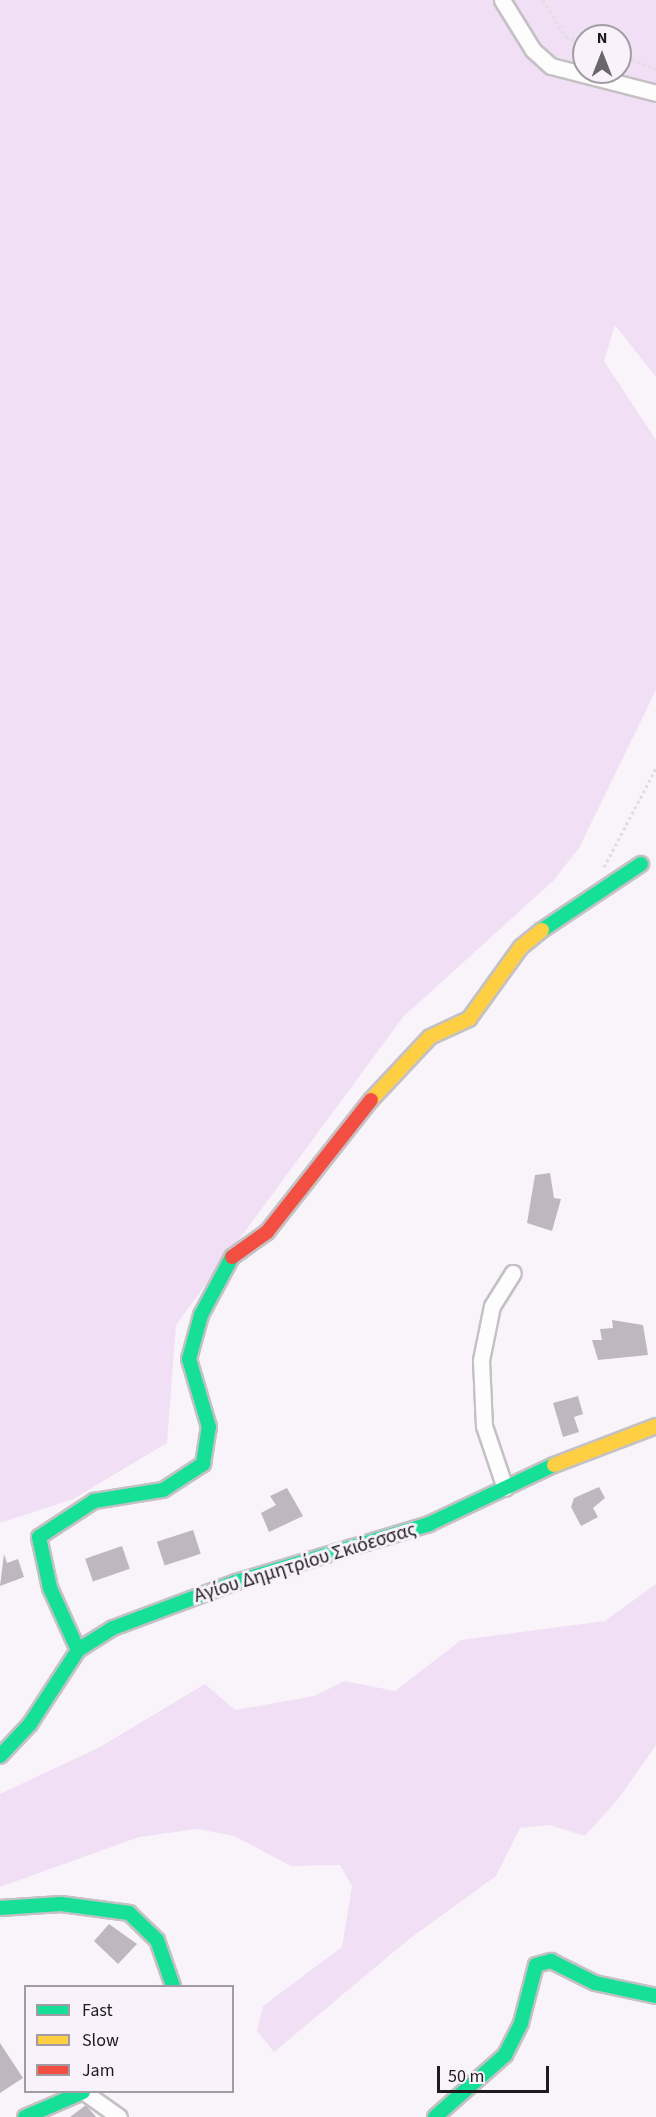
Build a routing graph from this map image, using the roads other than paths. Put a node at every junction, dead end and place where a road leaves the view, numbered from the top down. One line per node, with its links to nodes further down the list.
1 (502, 0): 2 (street)
2 (656, 93)
3 (641, 864): 7 (street)
4 (513, 1273): 6 (street)
5 (656, 1426): 6 (street, Αγίου Δημητρίου Σκιόεσσας)
6 (505, 1488): 7 (street, Αγίου Δημητρίου Σκιόεσσας)
7 (78, 1650): 8 (street, Αγίου Δημητρίου Σκιόεσσας)
8 (0, 1756)
9 (0, 1908): 10 (street)
10 (173, 1985)
11 (656, 1996): 16 (street)
12 (79, 2093): 14 (street)
13 (86, 2093): 15 (street)
14 (25, 2117)
15 (119, 2117)
16 (435, 2117)

